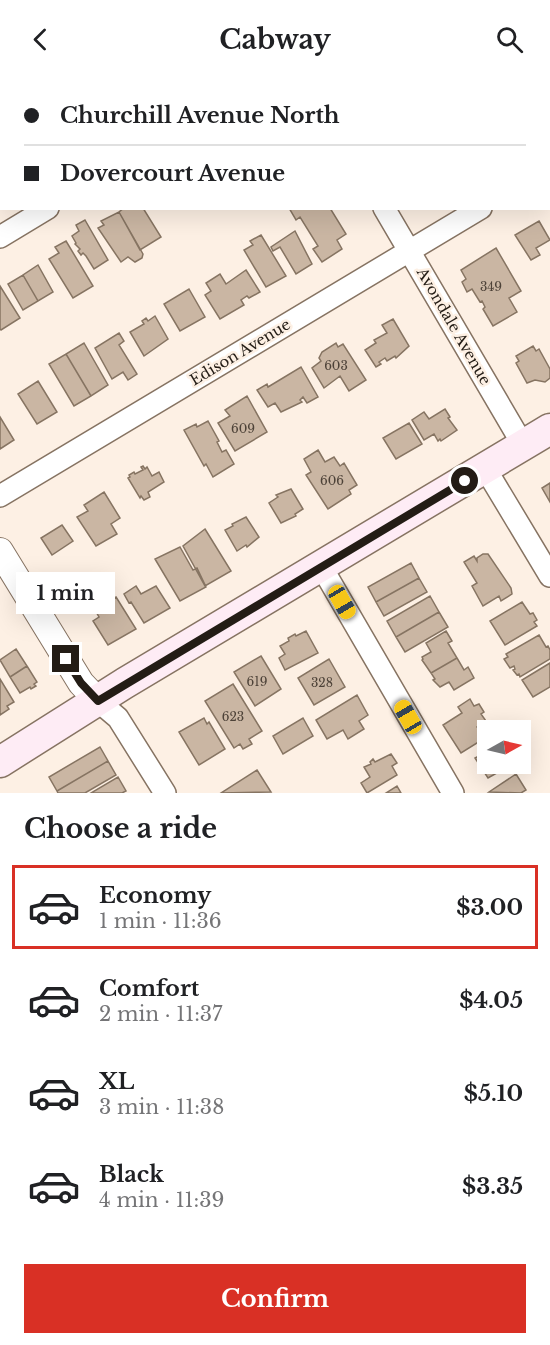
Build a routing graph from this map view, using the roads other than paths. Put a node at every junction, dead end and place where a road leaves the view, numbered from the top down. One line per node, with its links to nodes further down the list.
1 (45, 210): 4 (street)
2 (385, 210): 5 (street, Avondale Avenue)
3 (478, 210): 5 (street, Edison Avenue)
4 (0, 237)
5 (410, 251): 7 (street, Avondale Avenue); 9 (street, Edison Avenue)
6 (550, 429): 7 (main road)
7 (523, 445): 8 (main road)
8 (485, 468): 11 (main road); 12 (street)
9 (0, 496)
10 (0, 551): 13 (street)
11 (321, 566): 13 (main road); 16 (street)
12 (550, 576)
13 (98, 701): 14 (main road); 15 (street)
14 (0, 762)
15 (165, 793)
16 (453, 793)

